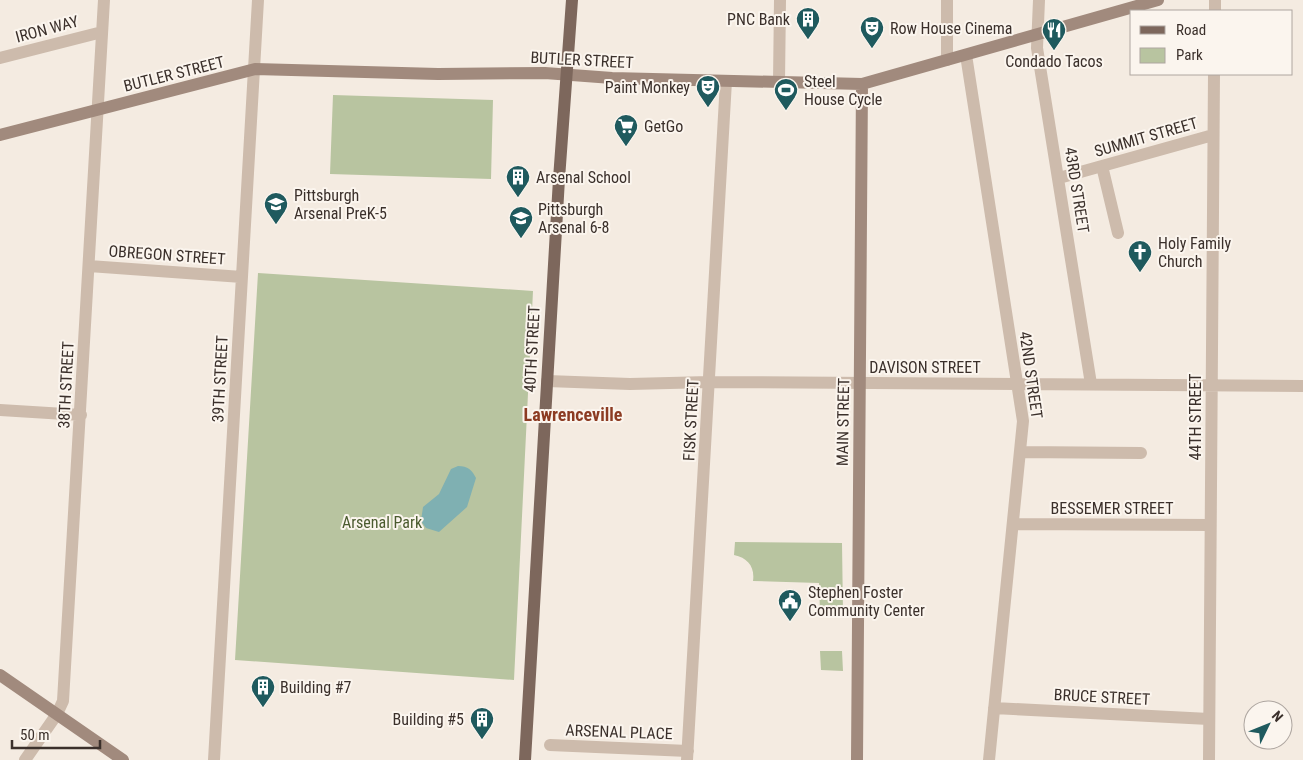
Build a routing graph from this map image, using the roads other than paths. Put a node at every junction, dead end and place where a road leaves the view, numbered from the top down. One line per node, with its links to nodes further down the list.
1 (104, 0): 8 (street, 38TH STREET)
2 (258, 0): 13 (street, 39TH STREET)
3 (572, 0): 14 (main road, 40TH STREET)
4 (780, 0): 17 (street)
5 (947, 0): 12 (street)
6 (1039, 0): 9 (street, 43RD STREET)
7 (1158, 0): 9 (main road, BUTLER STREET)
8 (102, 32): 11 (street, IRON WAY); 19 (street, 38TH STREET)
9 (1038, 35): 10 (main road, BUTLER STREET); 23 (street, 43RD STREET)
10 (966, 55): 12 (main road, BUTLER STREET); 30 (street, 42ND STREET)
11 (0, 58)
12 (947, 60): 18 (main road, BUTLER STREET)
13 (255, 69): 14 (main road, BUTLER STREET); 19 (main road, BUTLER STREET); 26 (street, 39TH STREET)
14 (566, 75): 16 (main road, BUTLER STREET); 27 (main road, 40TH STREET)
15 (1214, 75): 21 (street, 44TH STREET)
16 (726, 82): 17 (main road, BUTLER STREET); 28 (street, FISK STREET)
17 (780, 82): 18 (main road, BUTLER STREET)
18 (862, 84): 29 (main road, MAIN STREET)
19 (98, 110): 20 (main road, BUTLER STREET); 25 (street, 38TH STREET)
20 (0, 135)
21 (1213, 135): 22 (street, SUMMIT STREET); 32 (street, 44TH STREET)
22 (1102, 166): 23 (street, SUMMIT STREET); 24 (street)
23 (1060, 178): 31 (street, 43RD STREET)
24 (1118, 233)
25 (89, 266): 26 (street, OBREGON STREET); 35 (street, 38TH STREET)
26 (242, 276): 48 (street, 39TH STREET)
27 (547, 381): 28 (street, DAVISON STREET); 49 (main road, 40TH STREET)
28 (709, 382): 29 (street, DAVISON STREET); 45 (street, FISK STREET)
29 (860, 384): 30 (street, DAVISON STREET); 50 (main road, MAIN STREET)
30 (1018, 384): 31 (street, DAVISON STREET); 36 (street, 42ND STREET)
31 (1091, 384): 32 (street, DAVISON STREET)
32 (1212, 385): 33 (street, DAVISON STREET); 39 (street, 44TH STREET)
33 (1303, 386)
34 (0, 410): 35 (street)
35 (81, 415): 42 (street, 38TH STREET)
36 (1020, 452): 37 (street); 38 (street, 42ND STREET)
37 (1141, 453)
38 (1014, 524): 39 (street, BESSEMER STREET); 41 (street, 42ND STREET)
39 (1210, 525): 43 (street, 44TH STREET)
40 (0, 675): 42 (main road)
41 (994, 708): 43 (street, BRUCE STREET); 51 (street, 42ND STREET)
42 (57, 714): 46 (street, 38TH STREET); 47 (main road)
43 (1209, 719): 52 (street, 44TH STREET)
44 (550, 745): 45 (street, ARSENAL PLACE)
45 (687, 755)
46 (25, 760)
47 (123, 760)
48 (214, 760)
49 (525, 760)
50 (857, 760)
51 (989, 760)
52 (1208, 760)

